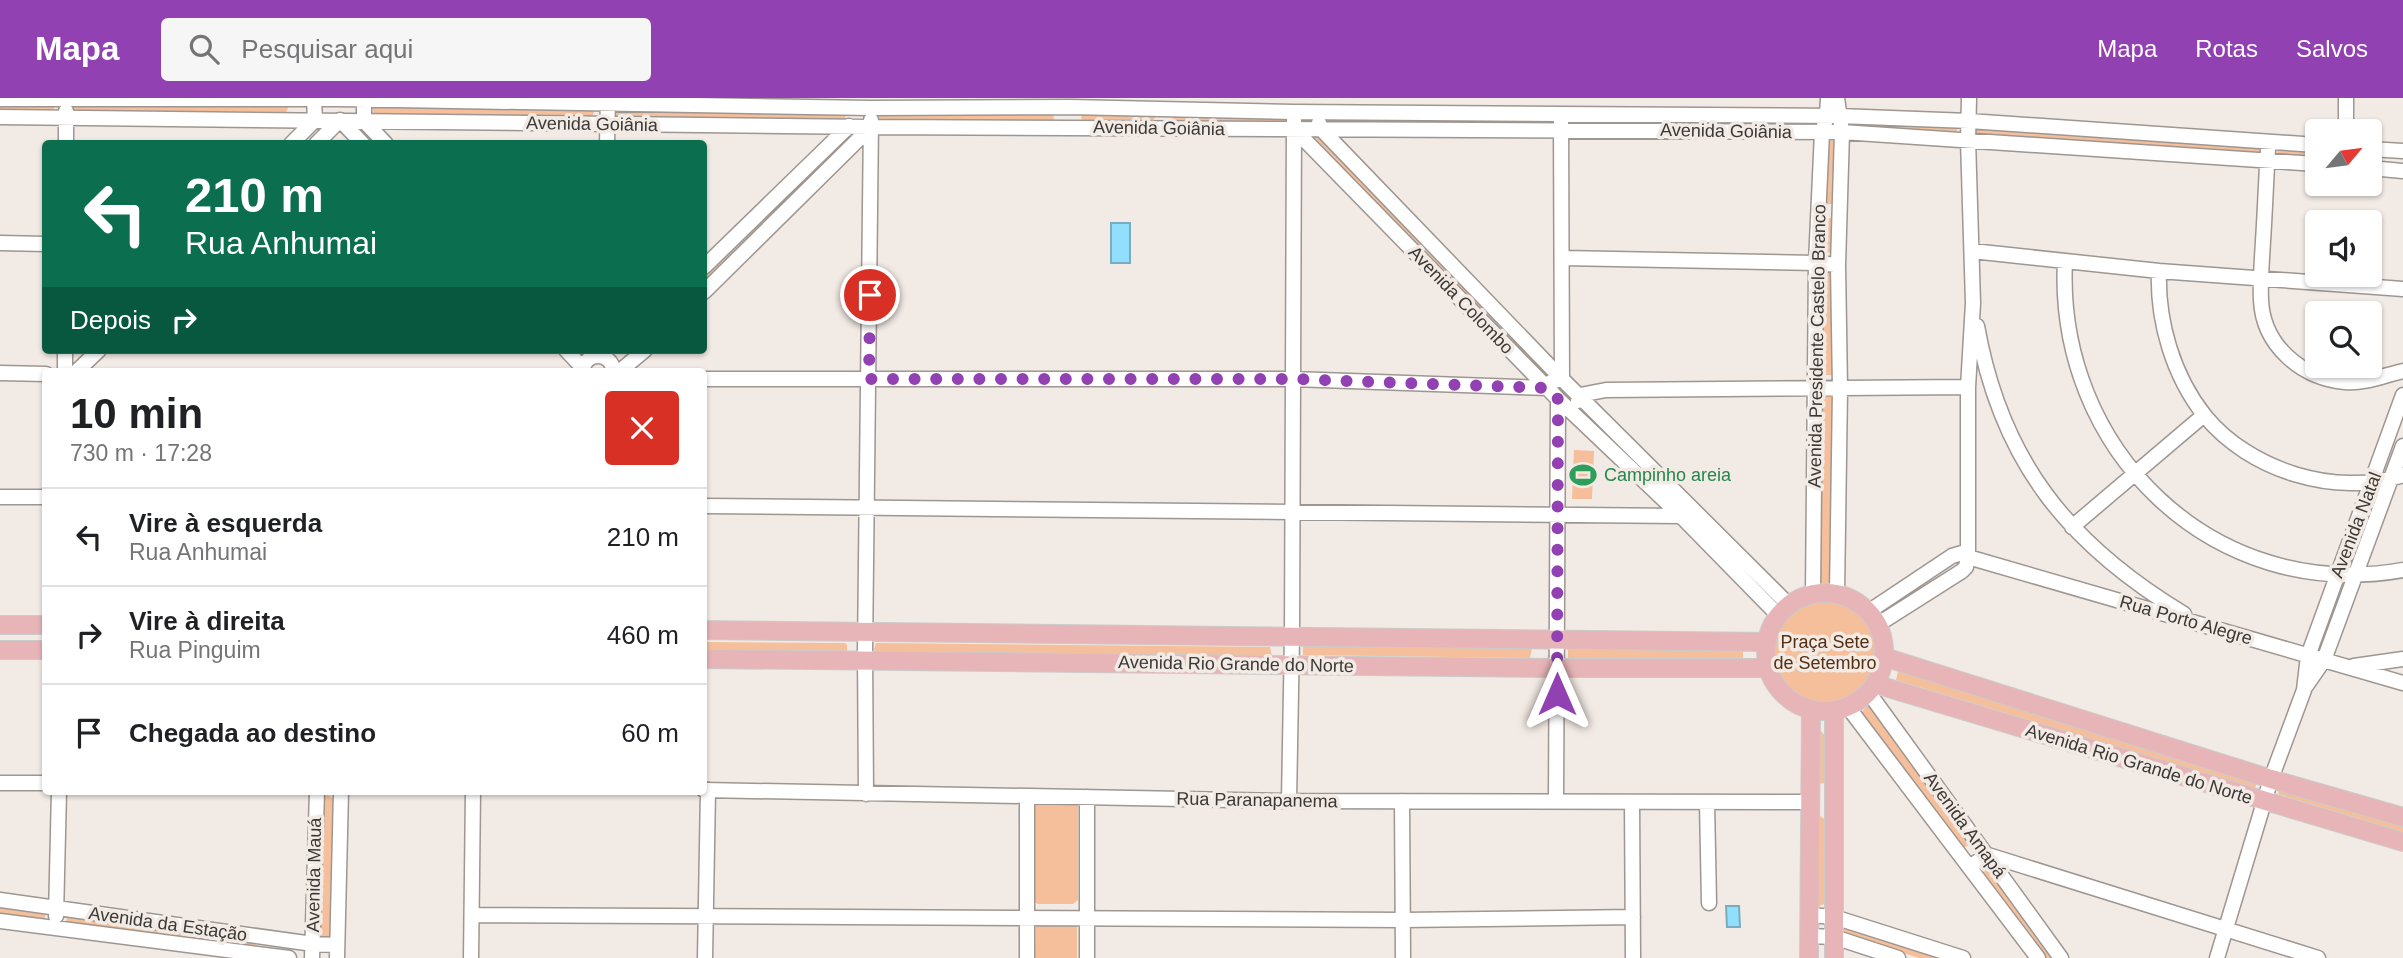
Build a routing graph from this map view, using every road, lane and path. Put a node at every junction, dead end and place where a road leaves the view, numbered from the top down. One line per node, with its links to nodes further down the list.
1 (1828, 98): 18 (street, Avenida Presidente Castelo Branco)
2 (1837, 98): 18 (street, Avenida Presidente Castelo Branco)
3 (1969, 98): 25 (street)
4 (2346, 98): 21 (street)
5 (0, 99): 6 (street, Avenida Goiânia)
6 (66, 99): 7 (street, Avenida Goiânia); 20 (street)
7 (314, 99): 8 (street, Avenida Goiânia); 22 (street)
8 (339, 99): 9 (street, Avenida Goiânia); 23 (street)
9 (364, 100): 10 (street, Avenida Goiânia); 24 (street)
10 (608, 100): 12 (street, Avenida Goiânia); 26 (street)
11 (1070, 103): 13 (street, Avenida Goiânia); 14 (street, Avenida Goiânia); 29 (street)
12 (850, 107): 13 (street, Avenida Goiânia); 27 (street)
13 (871, 108): 28 (street)
14 (1164, 110): 15 (street, Avenida Goiânia); 30 (street)
15 (1293, 112): 16 (street, Avenida Goiânia); 32 (street)
16 (1316, 112): 17 (street, Avenida Goiânia); 31 (street)
17 (1561, 114): 18 (street, Avenida Goiânia); 33 (street)
18 (1833, 116): 25 (street, Avenida Goiânia); 34 (street, Avenida Presidente Castelo Branco); 35 (street, Avenida Presidente Castelo Branco)
19 (0, 117): 20 (street, Avenida Goiânia)
20 (66, 117): 22 (street, Avenida Goiânia); 36 (street)
21 (2346, 119)
22 (315, 120): 23 (street, Avenida Goiânia); 37 (street)
23 (341, 120): 24 (street, Avenida Goiânia); 38 (street); 39 (street)
24 (364, 121): 26 (street, Avenida Goiânia); 40 (street)
25 (1969, 121): 42 (street); 43 (street, Avenida Goiânia)
26 (608, 124): 27 (street, Avenida Goiânia); 41 (street)
27 (849, 126): 28 (street, Avenida Goiânia); 59 (street)
28 (871, 127): 29 (street, Avenida Goiânia); 63 (street); 78 (street)
29 (1070, 127): 30 (street, Avenida Goiânia)
30 (1164, 128): 32 (street, Avenida Goiânia)
31 (1321, 129): 32 (street, Avenida Goiânia); 33 (street, Avenida Goiânia); 80 (street, Avenida Colombo)
32 (1295, 130): 79 (street); 82 (street, Avenida Colombo)
33 (1562, 130): 34 (street, Avenida Goiânia); 56 (street)
34 (1822, 132): 35 (street, Avenida Goiânia); 51 (street, Avenida Presidente Castelo Branco)
35 (1842, 132): 42 (street, Avenida Goiânia); 52 (street, Avenida Presidente Castelo Branco)
36 (66, 140)
37 (295, 140)
38 (320, 140)
39 (359, 140)
40 (382, 140)
41 (607, 140)
42 (1968, 140): 47 (street, Avenida Goiânia); 55 (street)
43 (2269, 143): 44 (street, Avenida Goiânia); 47 (street)
44 (2305, 144)
45 (2382, 150): 46 (street)
46 (2403, 152)
47 (2267, 159): 48 (street, Avenida Goiânia); 62 (street)
48 (2305, 163)
49 (2382, 169): 50 (street)
50 (2403, 171)
51 (1819, 211): 52 (street); 58 (street, Avenida Presidente Castelo Branco)
52 (1840, 212): 60 (street, Avenida Presidente Castelo Branco)
53 (0, 243): 54 (street)
54 (42, 244)
55 (1972, 251): 57 (street); 65 (street)
56 (1563, 258): 58 (street); 80 (street)
57 (2065, 261): 61 (street); 90 (street)
58 (1816, 262): 60 (street); 83 (street, Avenida Presidente Castelo Branco)
59 (707, 264)
60 (1838, 265): 84 (street, Avenida Presidente Castelo Branco)
61 (2159, 271): 62 (street); 88 (street)
62 (2262, 277): 64 (street); 74 (street)
63 (707, 289)
64 (2403, 289)
65 (1973, 303): 81 (street); 100 (street)
66 (89, 354): 70 (street)
67 (569, 354): 71 (street)
68 (640, 354): 73 (street)
69 (604, 356): 72 (street)
70 (68, 363)
71 (581, 368)
72 (582, 368)
73 (624, 368)
74 (2403, 371)
75 (0, 373): 76 (street)
76 (42, 374)
77 (707, 379): 78 (street)
78 (869, 379): 79 (street); 96 (street)
79 (1293, 379): 82 (street); 97 (street)
80 (1562, 379): 82 (street); 86 (street, Avenida Colombo)
81 (1968, 387): 84 (street); 101 (street)
82 (1548, 388): 87 (street, Avenida Colombo)
83 (1814, 389): 84 (street); 86 (street); 106 (street, Avenida Presidente Castelo Branco)
84 (1840, 389): 105 (street, Avenida Presidente Castelo Branco)
85 (2403, 395): 92 (street, Avenida Natal)
86 (1580, 396): 87 (street); 107 (street, Avenida Colombo)
87 (1563, 403): 98 (street); 99 (street, Avenida Colombo)
88 (2204, 415): 90 (street); 92 (street)
89 (2403, 446): 91 (street, Avenida Natal)
90 (2134, 473): 100 (street); 103 (street)
91 (2397, 477): 92 (street); 104 (street, Avenida Natal)
92 (2372, 482): 103 (street, Avenida Natal)
93 (0, 497): 94 (street)
94 (42, 497)
95 (707, 506): 96 (street)
96 (868, 507): 97 (street); 113 (street)
97 (1292, 512): 98 (street); 114 (street)
98 (1556, 516): 99 (street); 115 (street)
99 (1681, 516): 107 (street, Avenida Colombo)
100 (2072, 527): 109 (street)
101 (1968, 557): 108 (street); 109 (street, Rua Porto Alegre)
102 (2403, 570): 104 (street)
103 (2337, 575): 104 (street); 119 (street, Avenida Natal)
104 (2355, 576): 124 (street, Avenida Natal)
105 (1837, 594): 106 (main road); 108 (main road)
106 (1813, 595): 107 (main road)
107 (1784, 610): 116 (main road)
108 (1873, 618): 120 (main road)
109 (2200, 624): 119 (street, Rua Porto Alegre)
110 (0, 625): 111 (main road)
111 (42, 625)
112 (707, 630): 113 (main road, Avenida Rio Grande do Norte)
113 (866, 632): 114 (main road, Avenida Rio Grande do Norte); 123 (street)
114 (1292, 636): 115 (main road, Avenida Rio Grande do Norte); 125 (street)
115 (1557, 640): 116 (main road, Avenida Rio Grande do Norte); 127 (street)
116 (1767, 642): 128 (main road)
117 (0, 650): 118 (main road)
118 (42, 650)
119 (2308, 656): 124 (street, Rua Porto Alegre); 131 (street, Avenida Natal)
120 (1884, 657): 130 (main road); 134 (main road, Avenida Rio Grande do Norte)
121 (707, 659): 123 (main road, Avenida Rio Grande do Norte)
122 (2403, 659): 126 (street)
123 (865, 660): 125 (main road, Avenida Rio Grande do Norte); 138 (street)
124 (2324, 660): 126 (street, Rua Porto Alegre); 131 (street, Avenida Natal)
125 (1292, 664): 127 (main road, Avenida Rio Grande do Norte); 146 (street)
126 (2349, 666): 129 (street, Rua Porto Alegre)
127 (1557, 668): 128 (main road, Avenida Rio Grande do Norte); 148 (street)
128 (1768, 668): 133 (main road)
129 (2403, 683)
130 (1872, 689): 132 (main road); 152 (main road, Avenida Rio Grande do Norte); 156 (street, Avenida Amapá)
131 (2304, 690): 134 (street)
132 (1841, 709): 133 (main road); 153 (main road); 157 (street, Avenida Amapá)
133 (1811, 710): 151 (main road)
134 (2272, 779): 152 (street); 154 (main road, Avenida Rio Grande do Norte)
135 (0, 783): 136 (street)
136 (42, 783)
137 (707, 790): 138 (street, Rua Paranapanema)
138 (866, 794): 144 (street, Rua Paranapanema)
139 (59, 795): 160 (street)
140 (317, 795): 175 (street, Avenida Mauá)
141 (341, 795): 176 (street, Avenida Mauá)
142 (473, 795): 162 (street)
143 (706, 795): 161 (street)
144 (1027, 797): 145 (street, Rua Paranapanema); 166 (street)
145 (1087, 797): 146 (street, Rua Paranapanema); 167 (street)
146 (1289, 801): 147 (street, Rua Paranapanema)
147 (1402, 801): 148 (street, Rua Paranapanema); 168 (street)
148 (1556, 801): 149 (street, Rua Paranapanema)
149 (1632, 802): 150 (street, Rua Paranapanema); 164 (street)
150 (1707, 802): 151 (street, Rua Paranapanema); 159 (street)
151 (1811, 802): 153 (main road); 163 (main road)
152 (2264, 802): 155 (main road, Avenida Rio Grande do Norte); 171 (street)
153 (1832, 803): 165 (main road)
154 (2403, 817)
155 (2403, 842)
156 (1988, 855): 157 (street); 171 (street); 190 (street, Avenida Amapá)
157 (1969, 867): 189 (street, Avenida Amapá)
158 (0, 900): 160 (street, Avenida da Estação)
159 (1709, 903)
160 (56, 908): 170 (street); 173 (street, Avenida da Estação)
161 (706, 914): 162 (street); 166 (street); 180 (street)
162 (472, 915): 179 (street)
163 (1810, 915): 165 (street); 172 (main road)
164 (1633, 917): 168 (street); 184 (street)
165 (1834, 917): 174 (main road); 188 (street)
166 (1028, 918): 167 (street); 181 (street)
167 (1087, 918): 168 (street); 182 (street)
168 (1403, 920): 183 (street)
169 (0, 921): 170 (street, Avenida da Estação)
170 (55, 929): 177 (street, Avenida da Estação)
171 (2226, 931): 191 (street); 192 (street)
172 (1810, 936): 174 (street); 185 (main road)
173 (265, 937): 175 (street, Avenida da Estação); 177 (street)
174 (1834, 937): 186 (main road); 187 (street)
175 (312, 951): 176 (street, Avenida da Estação)
176 (337, 951)
177 (263, 954): 178 (street, Avenida da Estação)
178 (289, 958)
179 (471, 958)
180 (705, 958)
181 (1027, 958)
182 (1087, 958)
183 (1403, 958)
184 (1633, 958)
185 (1809, 958)
186 (1834, 958)
187 (1898, 958)
188 (1963, 958)
189 (2038, 958)
190 (2061, 958)
191 (2217, 958)
192 (2318, 958)

